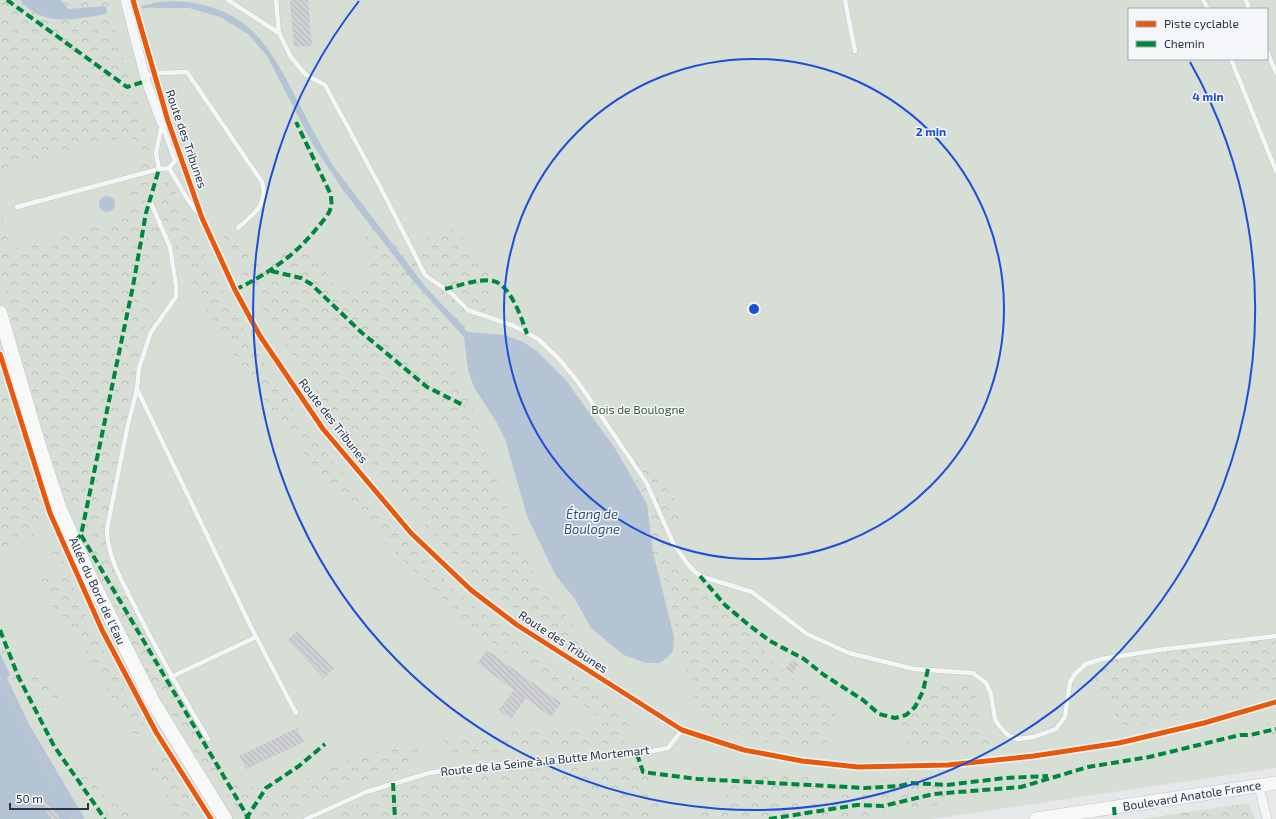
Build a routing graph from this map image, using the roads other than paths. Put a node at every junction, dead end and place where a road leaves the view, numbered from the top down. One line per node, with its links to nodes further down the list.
1 (125, 0): 10 (street, Route des Tribunes)
2 (228, 0): 5 (lane)
3 (276, 0): 5 (lane)
4 (845, 0): 6 (lane)
5 (279, 33): 20 (lane)
6 (855, 51)
7 (1268, 53): 9 (lane)
8 (1231, 60): 14 (lane)
9 (1276, 73)
10 (145, 76): 11 (street, Route des Tribunes); 17 (lane)
11 (165, 122): 12 (lane, Route des Tribunes); 13 (lane, Route des Tribunes)
12 (170, 168): 13 (lane, Route des Tribunes); 25 (lane, Route des Tribunes)
13 (159, 169): 16 (lane)
14 (1276, 171)
15 (150, 201): 19 (lane)
16 (17, 208)
17 (238, 228)
18 (0, 313): 29 (main road, Allée du Bord de l'Eau)
19 (137, 389): 21 (lane); 22 (lane)
20 (1276, 636)
21 (256, 637): 22 (lane); 24 (lane)
22 (171, 677): 26 (lane)
23 (1276, 702): 25 (lane)
24 (296, 713)
25 (682, 730): 30 (lane, Route de la Seine à la Butte Mortemart)
26 (208, 739)
27 (1276, 783): 28 (main road, Boulevard Anatole France)
28 (1259, 786): 31 (main road, Boulevard Anatole France); 32 (street)
29 (225, 819)
30 (306, 819)
31 (1036, 819)
32 (1267, 819)

